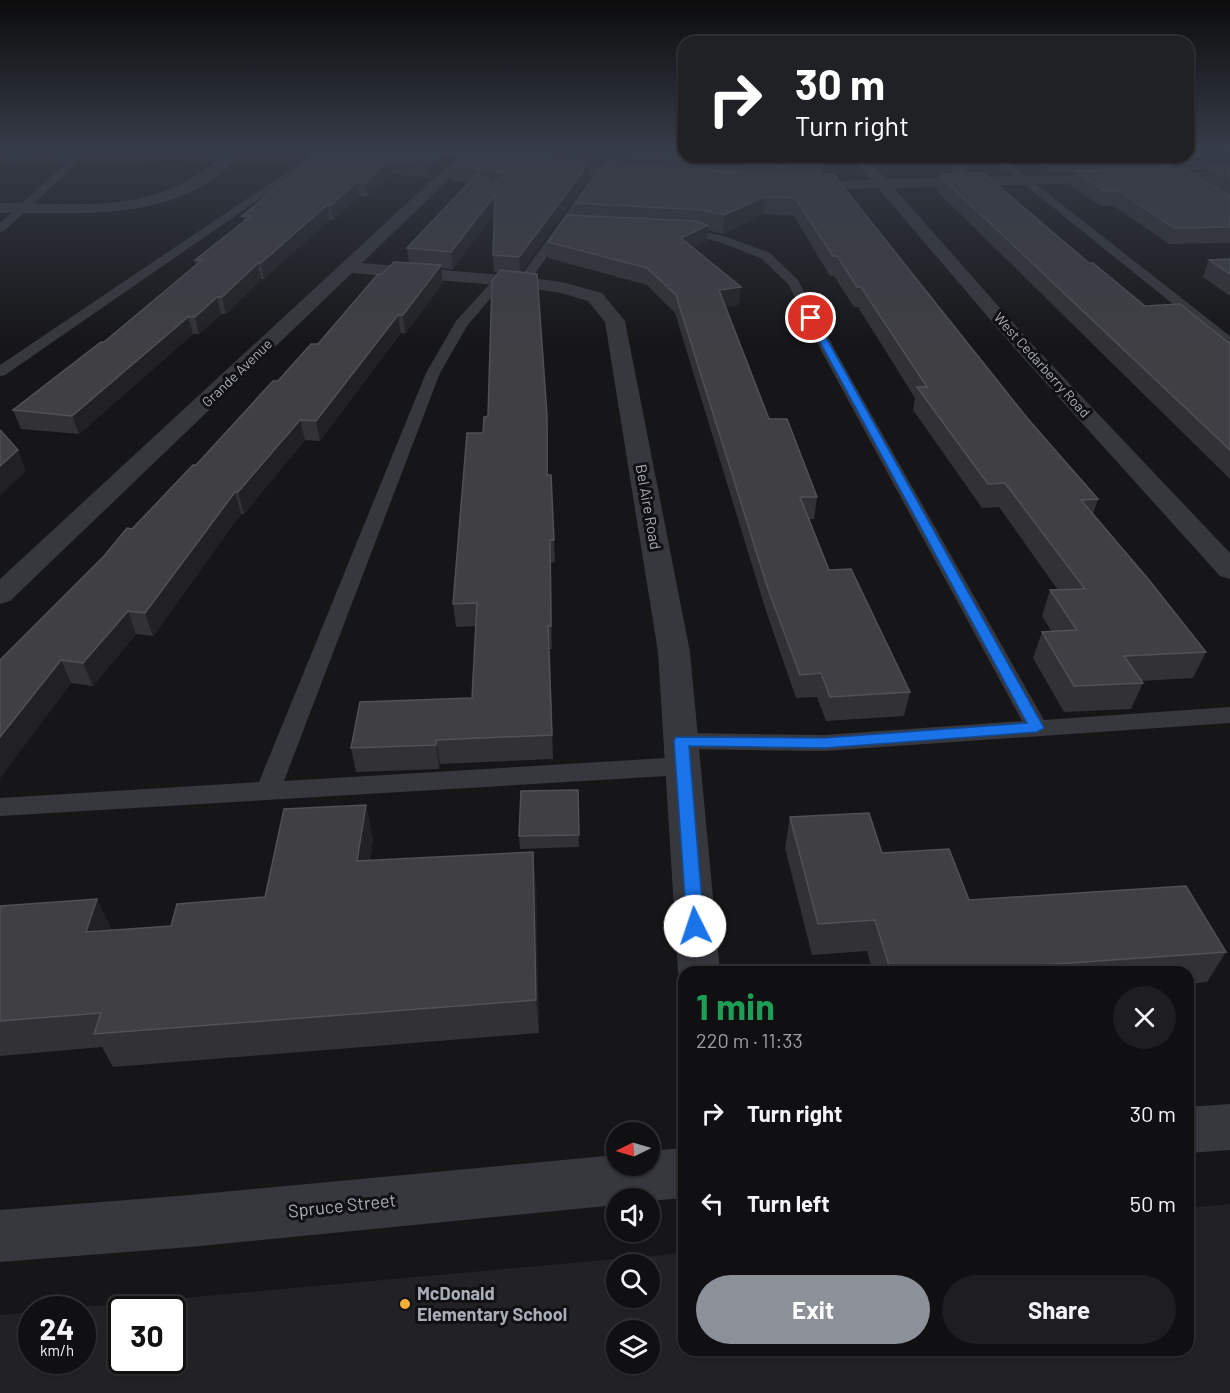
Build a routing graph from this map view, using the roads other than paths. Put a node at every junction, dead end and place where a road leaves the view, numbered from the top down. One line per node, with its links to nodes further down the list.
1 (16, 214): 9 (lane)
2 (232, 214): 14 (lane)
3 (404, 214): 11 (street, Grande Avenue)
4 (572, 214): 7 (lane)
5 (909, 214): 15 (street, West Cedarberry Road)
6 (1068, 214): 13 (lane)
7 (564, 226): 8 (lane); 12 (lane)
8 (586, 226)
9 (0, 229)
10 (663, 230): 18 (lane)
11 (348, 267): 12 (street, Bel Aire Road); 16 (street, Grande Avenue)
12 (512, 281): 19 (street, Bel Aire Road); 20 (lane)
13 (1230, 343)
14 (0, 372)
15 (1230, 570)
16 (0, 595)
17 (1230, 715): 18 (lane)
18 (1037, 728): 19 (lane)
19 (682, 753): 20 (lane); 22 (street, Bel Aire Road)
20 (268, 790): 21 (lane)
21 (0, 807)
22 (699, 966)
23 (1230, 1127): 24 (street)
24 (1194, 1130)
25 (678, 1174): 26 (street, Spruce Street)
26 (0, 1236)

